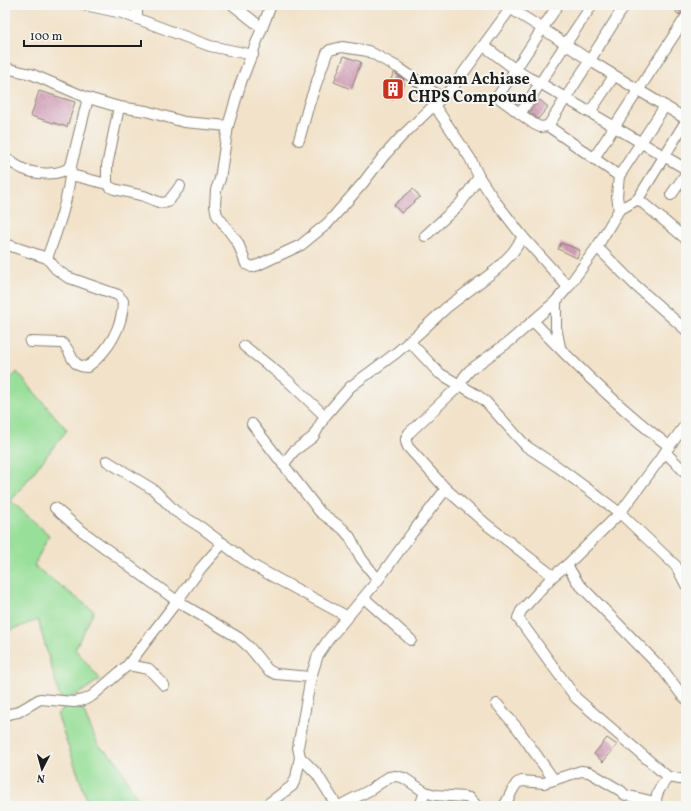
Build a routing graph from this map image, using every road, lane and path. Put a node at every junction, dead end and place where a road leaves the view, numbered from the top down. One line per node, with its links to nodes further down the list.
1 (85, 5): 10 (street)
2 (137, 5): 10 (street)
3 (233, 5): 11 (street)
4 (558, 5): 12 (street)
5 (592, 5): 13 (street)
6 (625, 5): 16 (street)
7 (269, 6): 11 (street)
8 (508, 7): 12 (street); 14 (street)
9 (686, 17): 21 (street)
10 (137, 18): 15 (street)
11 (262, 28): 15 (street)
12 (543, 29): 13 (street); 18 (street)
13 (565, 45): 16 (street); 20 (street)
14 (484, 46): 18 (street); 23 (street)
15 (253, 55): 31 (street)
16 (589, 60): 19 (street); 24 (street)
17 (5, 68): 22 (street)
18 (516, 70): 20 (street); 29 (street)
19 (614, 76): 21 (street); 28 (street)
20 (540, 83): 24 (street); 29 (street)
21 (638, 90): 26 (street); 33 (street)
22 (88, 98): 27 (street); 40 (street)
23 (442, 98): 25 (street); 34 (street)
24 (565, 98): 28 (street); 32 (street)
25 (434, 105): 31 (street); 43 (street)
26 (665, 106): 30 (street); 35 (street)
27 (119, 107): 31 (street); 44 (street)
28 (590, 112): 33 (street)
29 (520, 114): 32 (street)
30 (686, 120): 36 (street)
31 (228, 126)
32 (548, 126): 38 (street)
33 (614, 126): 35 (street); 38 (street)
34 (299, 140)
35 (641, 143): 36 (street); 42 (street)
36 (664, 156): 39 (street); 47 (street)
37 (5, 157): 40 (street)
38 (594, 158): 42 (street)
39 (686, 169)
40 (71, 170): 44 (street); 54 (street)
41 (686, 174): 46 (street)
42 (619, 176): 48 (street)
43 (479, 177): 49 (street); 50 (street)
44 (107, 184): 45 (street)
45 (180, 186)
46 (671, 195)
47 (638, 199): 48 (street); 51 (street)
48 (619, 210): 53 (street)
49 (425, 236)
50 (522, 237): 55 (street); 59 (street)
51 (686, 239)
52 (5, 244): 54 (street)
53 (597, 247): 55 (street); 58 (street)
54 (47, 258): 60 (street)
55 (568, 287): 56 (street)
56 (556, 301): 57 (street); 62 (street)
57 (534, 321): 62 (street); 63 (street)
58 (686, 330)
59 (409, 341): 63 (street); 64 (street)
60 (30, 342)
61 (244, 346): 64 (street)
62 (560, 348): 67 (street)
63 (460, 385): 71 (street); 73 (street)
64 (325, 416): 69 (street)
65 (252, 424): 69 (street)
66 (686, 424): 67 (street)
67 (667, 449): 70 (street); 73 (street)
68 (107, 461): 74 (street)
69 (283, 465): 77 (street)
70 (686, 473)
71 (446, 489): 76 (street); 77 (street)
72 (55, 508): 80 (street)
73 (620, 513): 75 (street); 78 (street)
74 (223, 544): 80 (street); 81 (street)
75 (567, 565): 76 (street); 86 (street)
76 (553, 576): 90 (street)
77 (378, 580): 79 (street)
78 (686, 585)
79 (364, 598): 81 (street); 82 (street)
80 (177, 602): 83 (street); 84 (street)
81 (348, 617): 84 (street)
82 (411, 640)
83 (128, 665): 85 (street); 88 (street)
84 (312, 677): 89 (street)
85 (164, 685)
86 (686, 699)
87 (497, 704): 91 (street)
88 (5, 715)
89 (300, 757): 95 (street); 96 (street)
90 (668, 777): 92 (street); 94 (street)
91 (554, 780): 94 (street); 99 (street)
92 (686, 780)
93 (425, 792): 96 (street); 97 (street); 98 (street)
94 (656, 804)
95 (267, 806)
96 (338, 806)
97 (420, 806)
98 (477, 806)
99 (503, 806)

